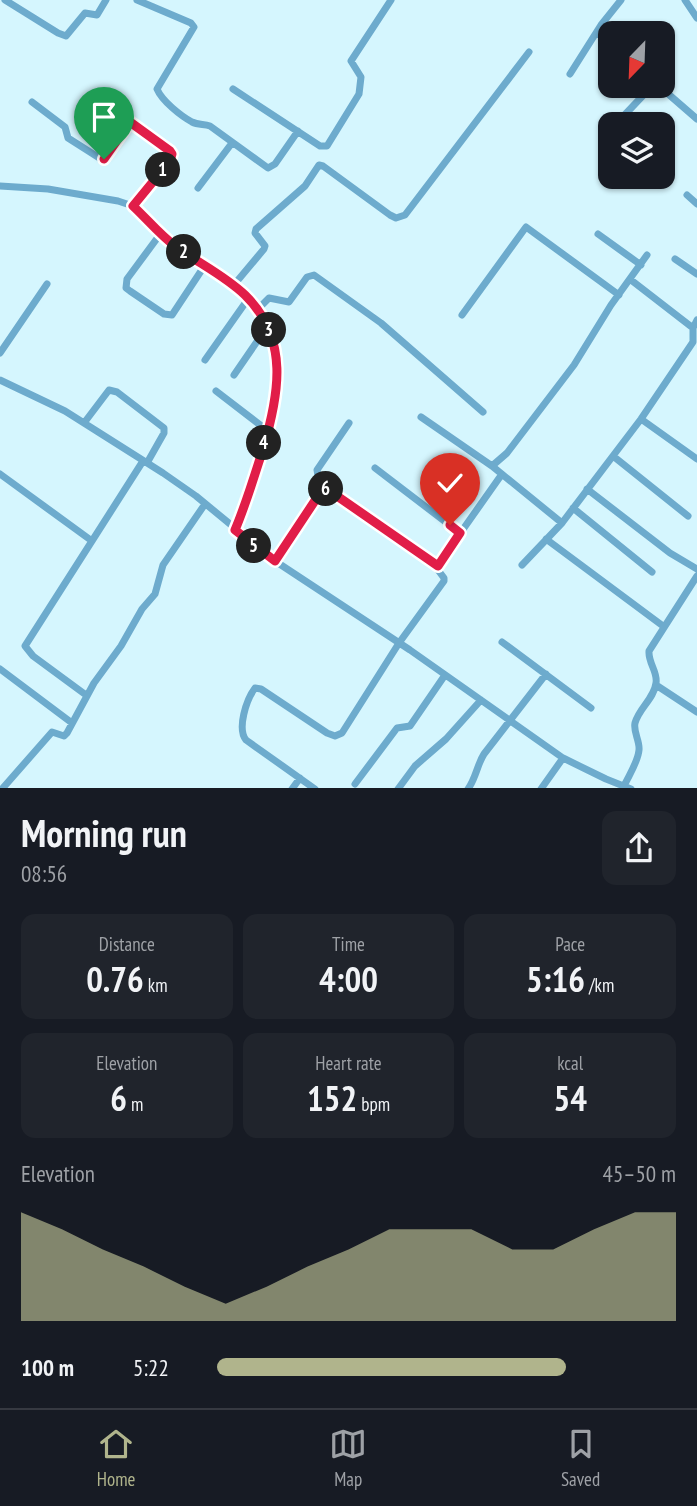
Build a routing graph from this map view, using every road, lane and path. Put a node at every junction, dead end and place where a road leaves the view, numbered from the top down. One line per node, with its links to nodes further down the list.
1 (5, 0): 2 (street)
2 (106, 0)
3 (137, 0): 18 (street)
4 (391, 0): 19 (street)
5 (621, 0): 8 (street)
6 (685, 0): 7 (street)
7 (697, 18)
8 (597, 33): 10 (street)
9 (529, 52): 20 (street)
10 (570, 74)
11 (233, 89): 17 (street)
12 (641, 98): 15 (street)
13 (673, 98): 16 (street)
14 (32, 102): 25 (street)
15 (627, 112)
16 (697, 119)
17 (298, 131): 18 (street); 19 (street)
18 (232, 143): 22 (street)
19 (324, 147): 20 (street)
20 (319, 165): 35 (street)
21 (0, 186): 25 (street)
22 (198, 188)
23 (687, 195): 24 (street)
24 (697, 204)
25 (133, 206): 26 (street)
26 (161, 233): 30 (street); 30 (street)
27 (598, 234): 31 (street)
28 (647, 256): 31 (street)
29 (675, 259): 32 (street)
30 (205, 265): 35 (street)
31 (641, 265): 33 (street)
32 (697, 274)
33 (631, 280): 36 (street); 40 (street)
34 (47, 285): 42 (street)
35 (233, 286): 37 (street)
36 (619, 295): 39 (street); 56 (street)
37 (248, 299): 38 (street); 43 (street)
38 (257, 310): 41 (street); 47 (street)
39 (462, 315)
40 (695, 324): 49 (street)
41 (267, 327): 44 (street); 52 (street)
42 (0, 353)
43 (205, 360)
44 (233, 375)
45 (0, 380): 50 (street)
46 (216, 391): 52 (street)
47 (483, 412)
48 (421, 417): 56 (street)
49 (641, 419): 53 (street); 54 (street)
50 (84, 423): 55 (street); 55 (street)
51 (349, 423): 60 (street)
52 (268, 431): 66 (street)
53 (613, 456): 61 (street); 64 (street)
54 (697, 459)
55 (145, 462): 62 (street); 69 (street)
56 (492, 466): 59 (street)
57 (375, 468): 67 (street)
58 (0, 474): 69 (street)
59 (502, 474): 65 (street); 67 (street)
60 (324, 487): 70 (street); 72 (street)
61 (587, 489): 63 (street); 73 (street)
62 (205, 504): 66 (street); 83 (street)
63 (573, 508): 65 (street); 74 (street)
64 (688, 516)
65 (562, 523): 68 (street)
66 (235, 530): 70 (street)
67 (460, 533): 72 (street)
68 (546, 539): 71 (street); 76 (street)
69 (92, 541): 83 (street)
70 (275, 561): 78 (street)
71 (522, 565)
72 (438, 566): 78 (street)
73 (697, 569)
74 (652, 572)
75 (697, 576): 76 (street)
76 (663, 626): 82 (street)
77 (502, 642): 80 (street)
78 (399, 643): 81 (street); 90 (street)
79 (0, 669): 88 (street)
80 (546, 674): 85 (street); 87 (street)
81 (445, 675): 84 (street); 91 (street)
82 (656, 685): 86 (street); 93 (street)
83 (86, 695): 88 (street)
84 (481, 700): 87 (street); 97 (street)
85 (591, 708)
86 (697, 712)
87 (510, 720): 89 (street); 98 (street)
88 (72, 723): 94 (street)
89 (563, 758): 92 (street); 99 (street)
90 (300, 778): 95 (street); 96 (street)
91 (355, 783)
92 (613, 786): 93 (street)
93 (627, 787)
94 (3, 788)
95 (293, 788)
96 (314, 788)
97 (399, 788)
98 (469, 788)
99 (542, 788)

